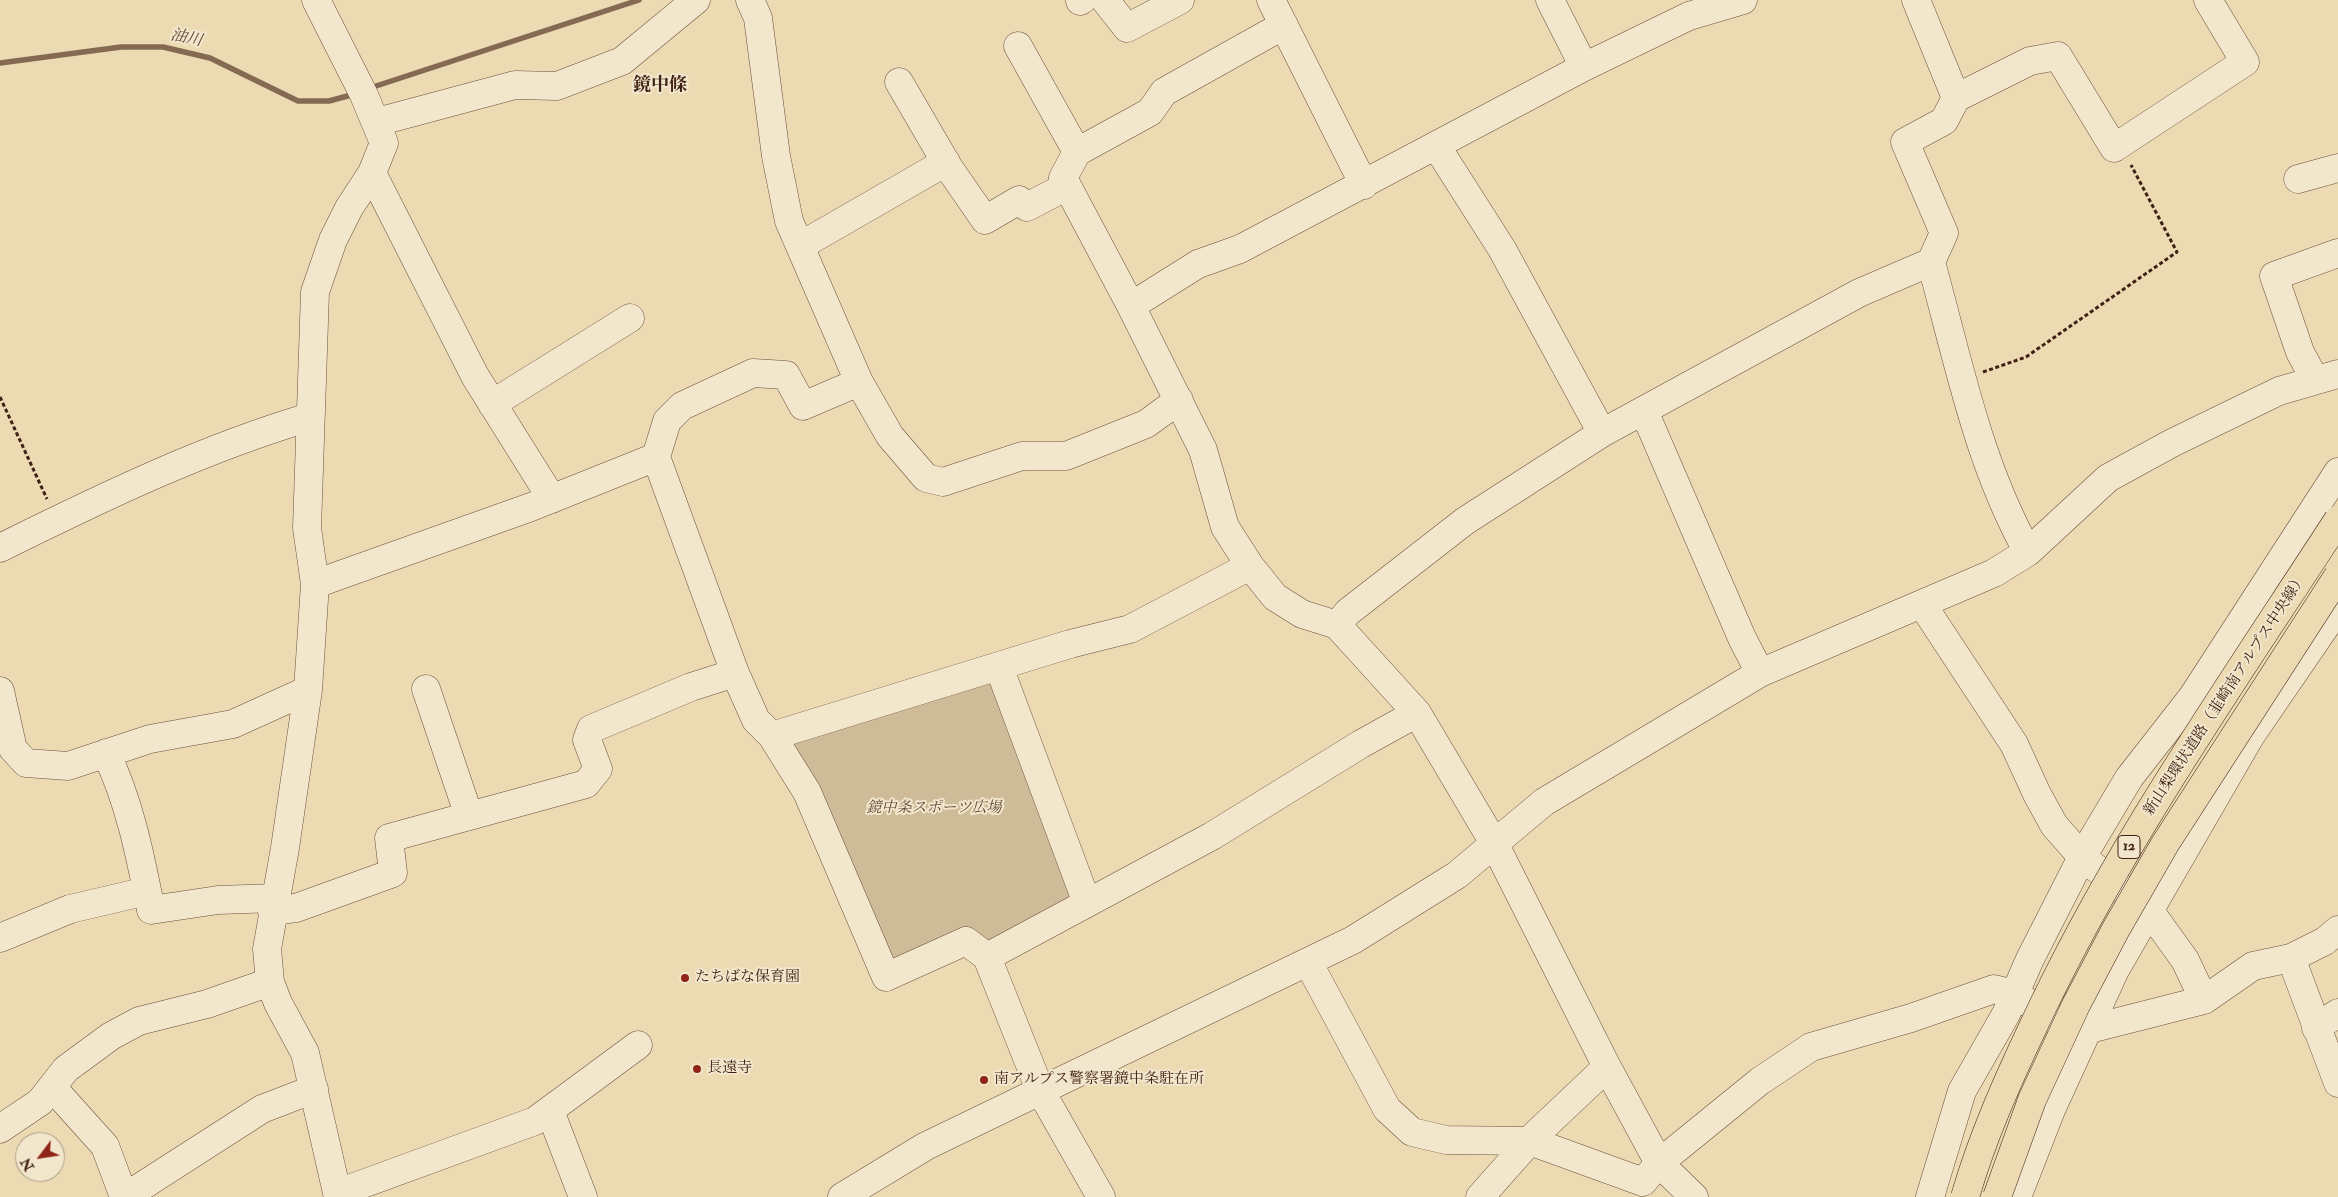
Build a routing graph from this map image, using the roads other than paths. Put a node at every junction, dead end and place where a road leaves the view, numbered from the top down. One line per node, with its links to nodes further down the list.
1 (316, 0): 16 (street)
2 (696, 0): 16 (street)
3 (750, 0): 25 (street)
4 (1089, 0): 5 (street)
5 (1180, 0)
6 (1271, 0): 11 (street)
7 (1550, 0): 13 (street)
8 (1743, 0): 13 (street)
9 (1916, 0): 15 (street)
10 (2208, 0): 15 (street)
11 (1284, 25): 18 (street); 23 (street)
12 (1018, 46): 18 (street)
13 (1584, 67): 17 (street)
14 (899, 82): 19 (street)
15 (1956, 98): 27 (street)
16 (377, 122): 21 (street)
17 (1437, 146): 23 (street); 36 (street)
18 (1077, 152): 24 (street)
19 (946, 162): 24 (street); 25 (street)
20 (2338, 168): 22 (street)
21 (372, 173): 33 (street); 35 (street)
22 (2298, 179)
23 (1364, 185): 28 (street)
24 (1067, 186): 28 (street)
25 (800, 246): 31 (street)
26 (2338, 254): 30 (street)
27 (1931, 262): 34 (street); 42 (street)
28 (1131, 306): 32 (street)
29 (630, 318): 33 (street)
30 (2329, 378): 42 (street)
31 (859, 382): 32 (street); 37 (street)
32 (1180, 400): 43 (street)
33 (492, 404): 39 (street)
34 (1644, 411): 36 (street); 51 (street)
35 (310, 417): 41 (street); 45 (street)
36 (1602, 433): 48 (street)
37 (656, 457): 39 (street); 50 (street)
38 (2338, 472): 60 (street)
39 (552, 499): 45 (street)
40 (2338, 520): 93 (highway, 新山梨環状道路（韮崎南アルプス中央線） / 12, bridge)
41 (0, 548)
42 (2028, 552): 46 (street)
43 (1250, 566): 48 (street); 49 (street)
44 (2338, 576): 94 (highway, 新山梨環状道路（韮崎南アルプス中央線） / 12, bridge)
45 (315, 584): 53 (street)
46 (1922, 604): 51 (street); 60 (street)
47 (2338, 608): 64 (street)
48 (1337, 625): 55 (street)
49 (998, 668): 56 (street); 62 (street)
50 (735, 673): 56 (street); 58 (street)
51 (1760, 673): 59 (street)
52 (426, 689): 58 (street)
53 (308, 690): 57 (street); 63 (street)
54 (0, 691): 57 (street)
55 (1417, 713): 59 (street); 62 (street)
56 (772, 736): 67 (street)
57 (106, 753): 61 (street)
58 (469, 816): 63 (street)
59 (1494, 843): 69 (street); 76 (street)
60 (2082, 857): 64 (street); 71 (street)
61 (147, 891): 63 (street); 66 (street)
62 (1087, 903): 67 (street)
63 (274, 905): 70 (street)
64 (2149, 910): 72 (street); 74 (street)
65 (2338, 930): 68 (street)
66 (0, 938)
67 (987, 957): 80 (street)
68 (2291, 958): 72 (street); 73 (street)
69 (1308, 962): 80 (street); 83 (street)
70 (270, 982): 78 (street); 79 (street)
71 (2015, 994): 74 (street); 84 (street); 92 (street)
72 (2204, 1000): 74 (street)
73 (2327, 1021): 77 (street)
74 (2086, 1030): 95 (street)
75 (638, 1045): 81 (street)
76 (1607, 1067): 83 (street); 84 (street)
77 (2338, 1083)
78 (52, 1087): 82 (street); 86 (street)
79 (314, 1089): 85 (street); 86 (street)
80 (1040, 1090): 88 (street); 89 (street)
81 (550, 1111): 85 (street); 87 (street)
82 (0, 1129)
83 (1530, 1141): 84 (street); 90 (street)
84 (1660, 1163): 91 (street)
85 (338, 1195)
86 (125, 1197)
87 (583, 1197)
88 (842, 1197)
89 (1101, 1197)
90 (1480, 1197)
91 (1694, 1197)
92 (1930, 1197)
93 (1965, 1197)
94 (1997, 1197)
95 (2017, 1197)

